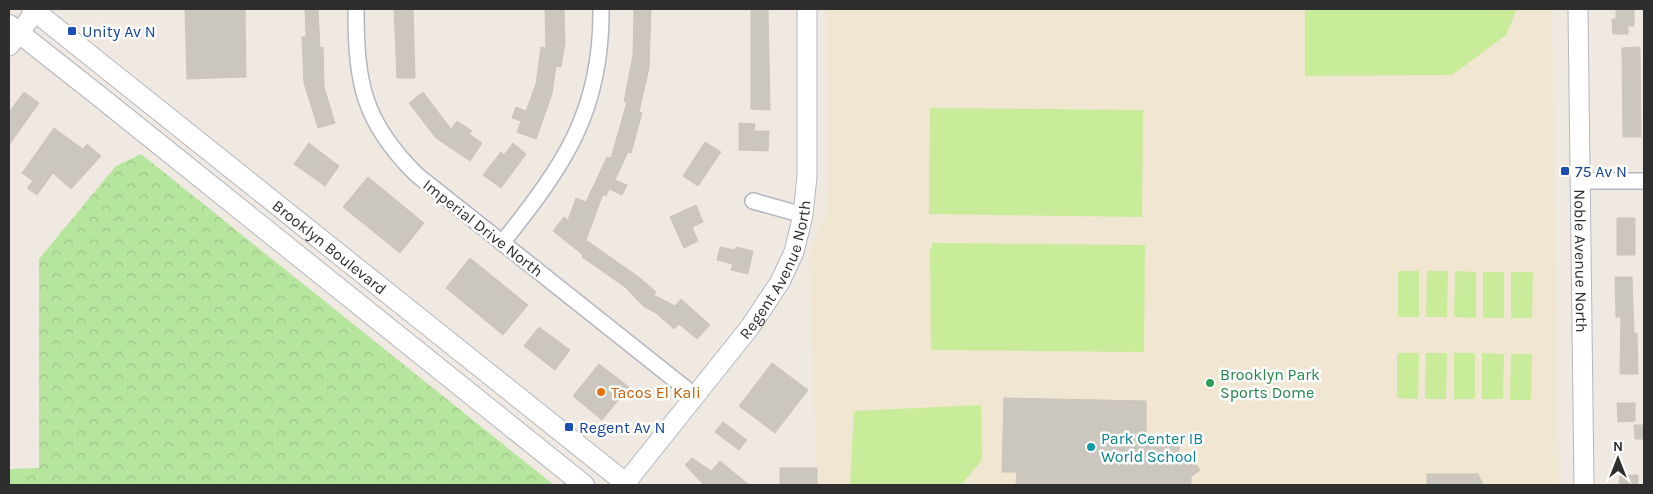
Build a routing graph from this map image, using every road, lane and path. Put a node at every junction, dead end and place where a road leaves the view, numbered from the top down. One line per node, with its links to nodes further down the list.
1 (356, 9): 11 (street, Imperial Drive North)
2 (601, 9): 11 (street)
3 (807, 9): 10 (street, Regent Avenue North)
4 (1578, 9): 7 (street, Noble Avenue North)
5 (33, 10): 6 (street); 13 (main road, Brooklyn Boulevard)
6 (12, 35): 14 (main road, Brooklyn Boulevard)
7 (1580, 181): 8 (street); 15 (street, Noble Avenue North)
8 (1644, 181)
9 (753, 201): 10 (street)
10 (803, 215): 12 (street, Regent Avenue North)
11 (502, 243): 12 (street, Imperial Drive North)
12 (694, 395): 13 (street, Regent Avenue North)
13 (626, 484)
14 (584, 485)
15 (1584, 485)

